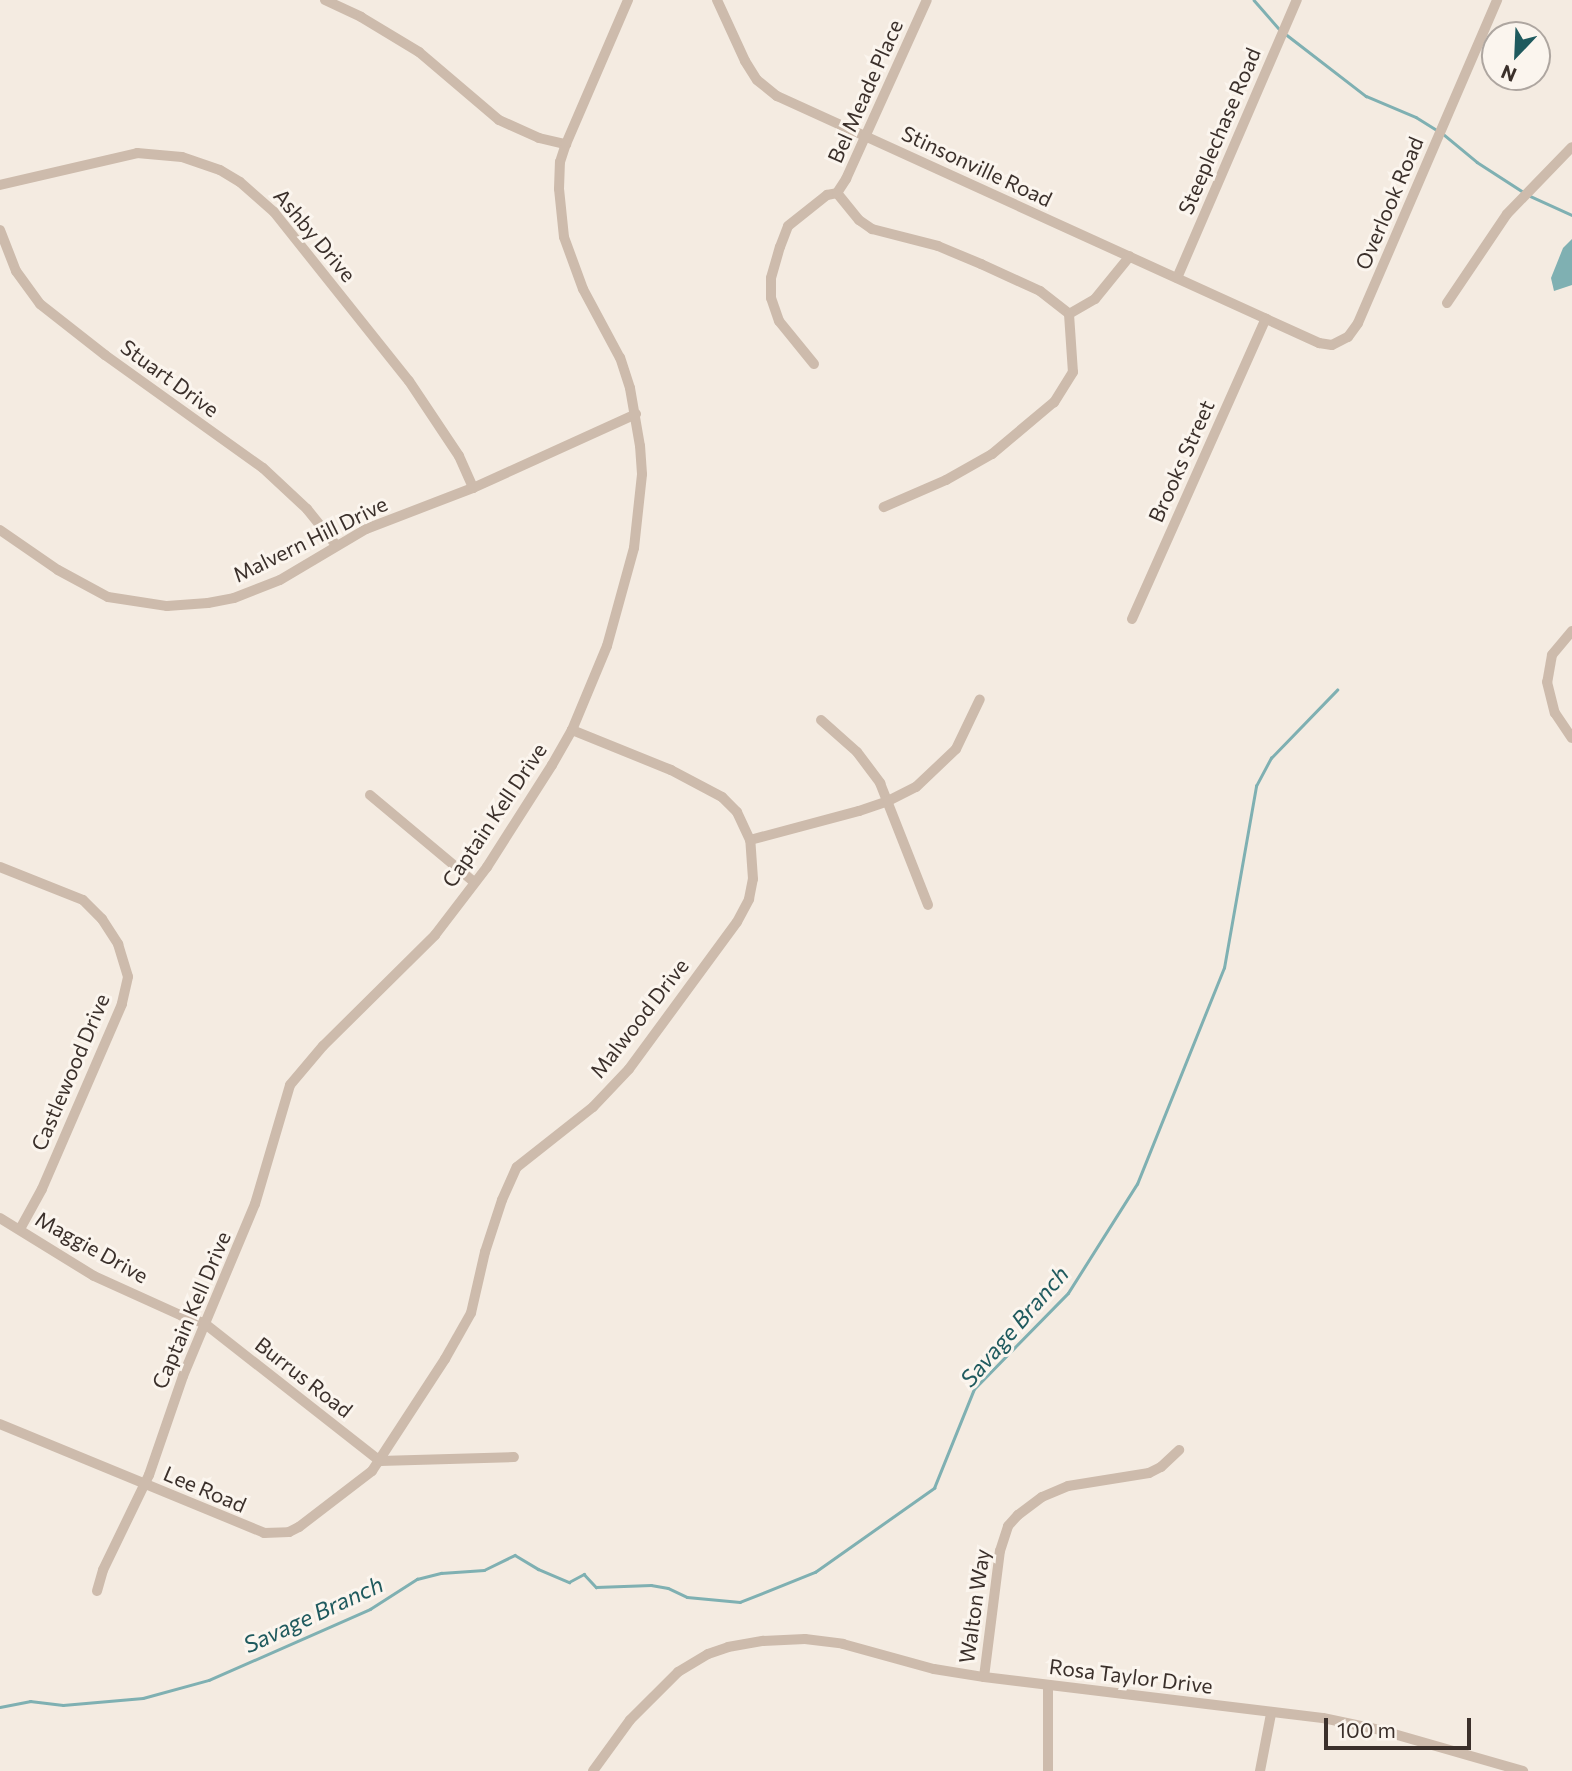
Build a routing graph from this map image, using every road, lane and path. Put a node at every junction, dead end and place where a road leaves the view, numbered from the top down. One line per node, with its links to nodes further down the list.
1 (325, 0): 8 (street)
2 (628, 0): 8 (street, Captain Kell Drive)
3 (717, 0): 7 (street, Stinsonville Road)
4 (927, 0): 7 (street, Bel Meade Place)
5 (1297, 0): 14 (street, Steeplechase Road)
6 (1497, 0): 17 (street, Overlook Road)
7 (867, 137): 11 (street, Bel Meade Place); 13 (street, Stinsonville Road)
8 (566, 144): 19 (street, Captain Kell Drive)
9 (1572, 147): 15 (street)
10 (0, 186): 20 (street, Ashby Drive)
11 (837, 193): 16 (street); 18 (street, Bel Meade Place)
12 (0, 230): 23 (street, Stuart Drive)
13 (1130, 256): 14 (street, Stinsonville Road); 16 (street)
14 (1177, 278): 17 (street, Stinsonville Road)
15 (1447, 303)
16 (1069, 314): 21 (street)
17 (1265, 318): 24 (street, Brooks Street)
18 (814, 364)
19 (636, 414): 20 (street, Malvern Hill Drive); 28 (street, Captain Kell Drive)
20 (473, 488): 23 (street, Malvern Hill Drive)
21 (884, 507)
22 (0, 530): 23 (street, Malvern Hill Drive)
23 (336, 545)
24 (1132, 619)
25 (1572, 631): 29 (street)
26 (979, 699): 31 (street)
27 (821, 720): 31 (street)
28 (572, 730): 32 (street, Malwood Drive); 34 (street, Captain Kell Drive)
29 (1572, 738)
30 (370, 795): 34 (street)
31 (888, 802): 32 (street); 35 (street)
32 (750, 840): 42 (street, Malwood Drive)
33 (0, 867): 37 (street, Castlewood Drive)
34 (474, 882): 38 (street, Captain Kell Drive)
35 (928, 905)
36 (0, 1218): 37 (street, Maggie Drive)
37 (20, 1229): 38 (street, Maggie Drive)
38 (204, 1323): 42 (street, Burrus Road); 43 (street, Captain Kell Drive)
39 (0, 1424): 43 (street, Lee Road)
40 (1179, 1450): 45 (street, Walton Way)
41 (514, 1457): 42 (street)
42 (380, 1461): 43 (street, Lee Road)
43 (144, 1484): 44 (street, Captain Kell Drive)
44 (97, 1591)
45 (984, 1677): 46 (street, Rosa Taylor Drive); 49 (street, Rosa Taylor Drive)
46 (1048, 1685): 47 (street, Rosa Taylor Drive); 50 (street)
47 (1271, 1714): 48 (street, Rosa Taylor Drive); 51 (street)
48 (1500, 1768): 52 (street, Rosa Taylor Drive)
49 (599, 1769)
50 (1048, 1771)
51 (1259, 1771)
52 (1523, 1771)

